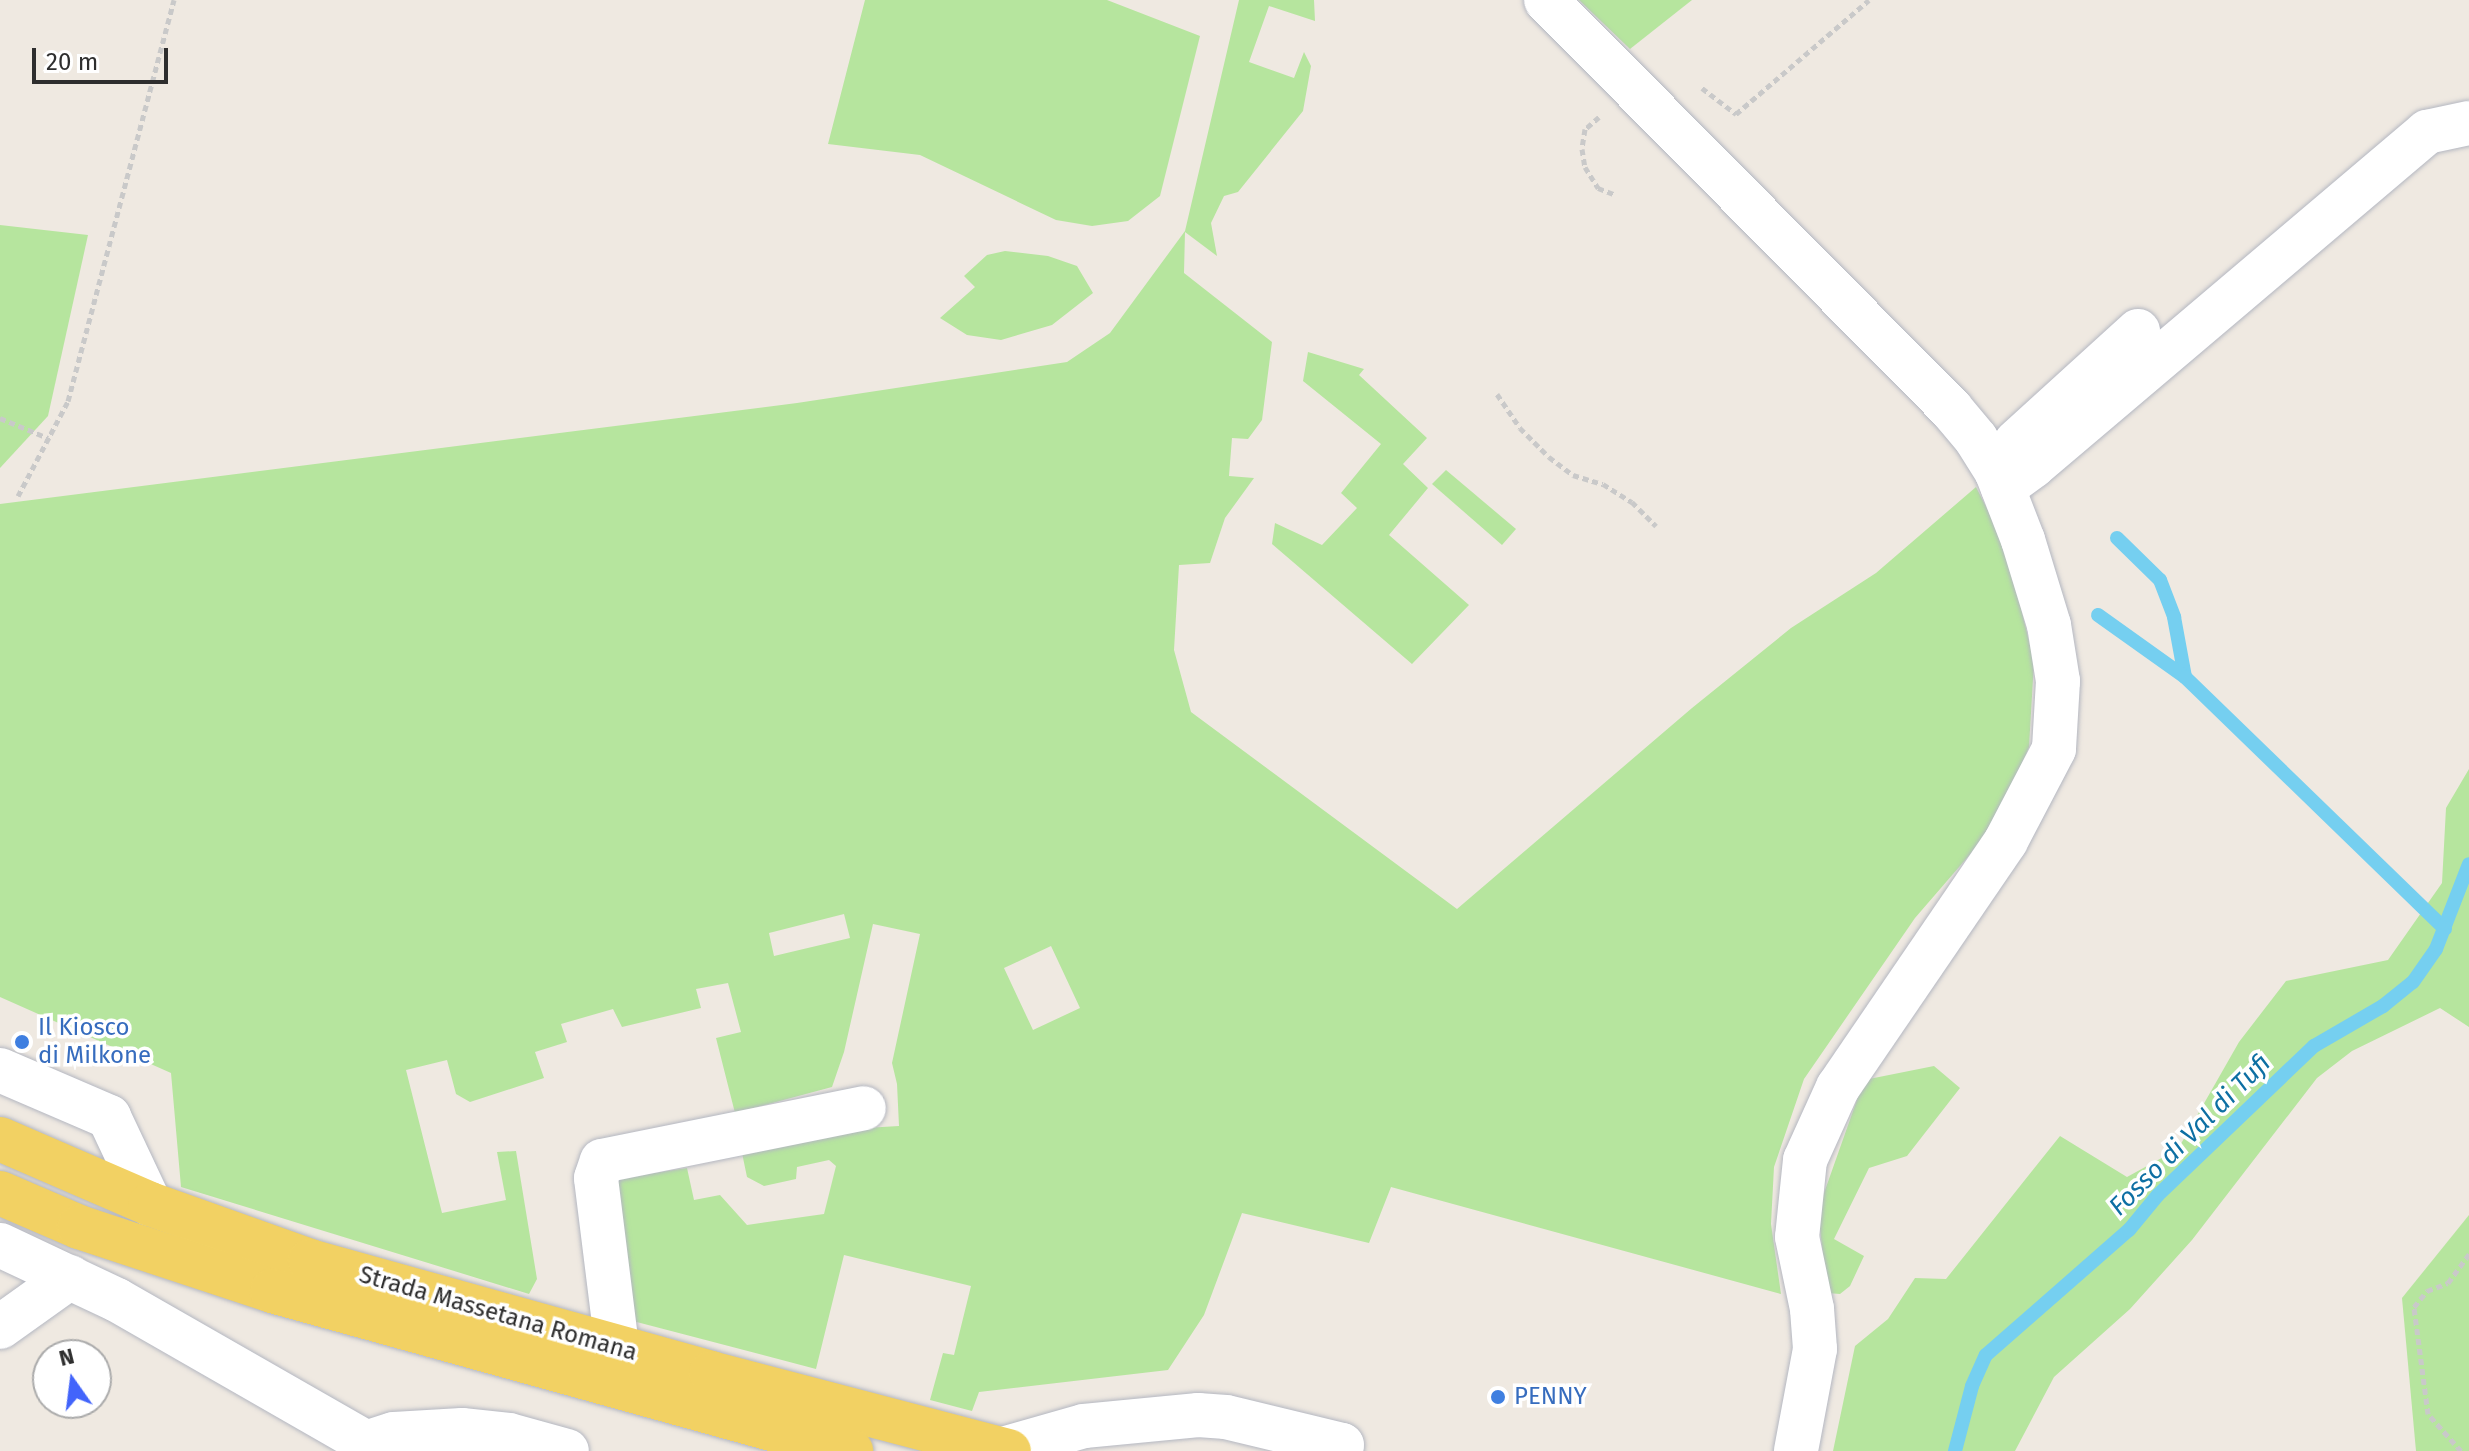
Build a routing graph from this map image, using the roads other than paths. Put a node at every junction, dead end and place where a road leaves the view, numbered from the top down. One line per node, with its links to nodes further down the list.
1 (1546, 0): 4 (street)
2 (2469, 123): 4 (street)
3 (2138, 331): 4 (street)
4 (2000, 480): 21 (street)
5 (0, 1070): 9 (street)
6 (864, 1108): 15 (street)
7 (0, 1139): 9 (main road, Strada Massetana Romana)
8 (0, 1193): 11 (main road, Strada Massetana Romana)
9 (150, 1204): 15 (main road, Strada Massetana Romana)
10 (0, 1245): 12 (street)
11 (143, 1249): 13 (street); 20 (main road, Strada Massetana Romana)
12 (70, 1277): 13 (street); 14 (street)
13 (117, 1300): 16 (street)
14 (0, 1327)
15 (617, 1347): 18 (main road, Strada Massetana Romana)
16 (374, 1447): 19 (street)
17 (1341, 1448): 18 (street)
18 (1006, 1450)
19 (567, 1451)
20 (851, 1451)
21 (1796, 1451)

